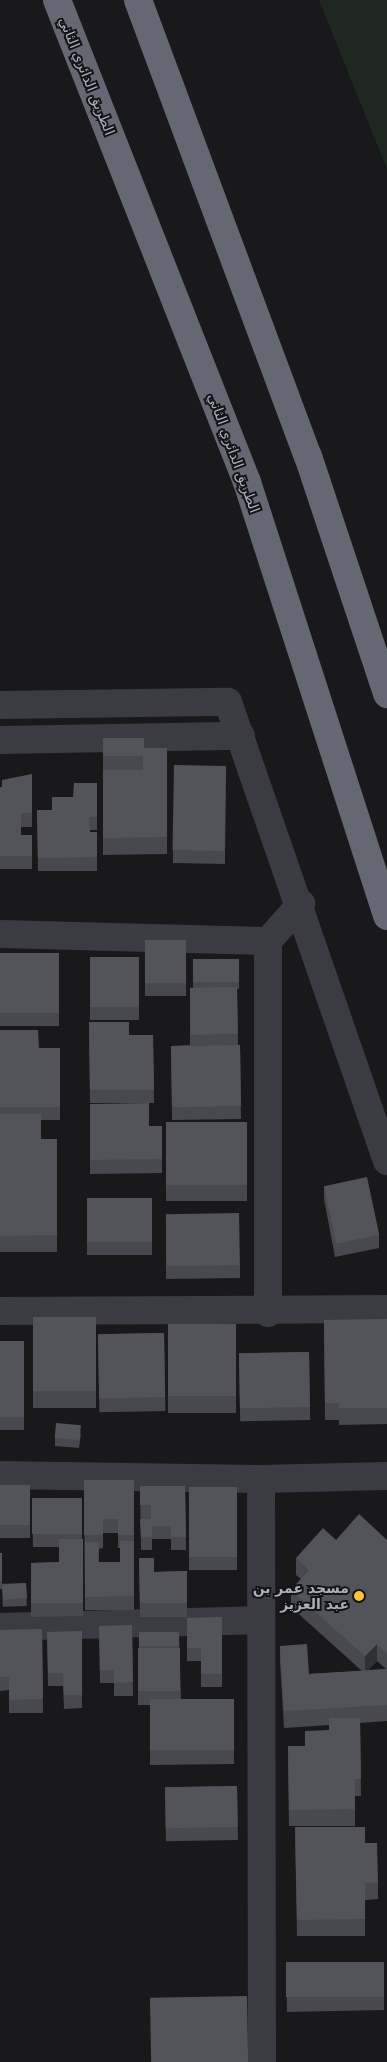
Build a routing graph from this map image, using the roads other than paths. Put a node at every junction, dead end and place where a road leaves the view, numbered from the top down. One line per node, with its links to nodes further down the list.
1 (57, 0): 8 (highway, الطريق الدائري الثاني)
2 (138, 0): 3 (highway)
3 (387, 694)
4 (0, 705): 5 (street)
5 (241, 736): 6 (street); 7 (street)
6 (0, 740)
7 (301, 904): 10 (street); 11 (street)
8 (387, 916)
9 (0, 934): 10 (street)
10 (268, 941): 14 (street)
11 (387, 1161)
12 (387, 1309): 14 (street)
13 (0, 1311): 14 (street)
14 (268, 1313)
15 (0, 1475): 17 (street)
16 (387, 1476): 17 (street)
17 (261, 1479): 18 (street)
18 (260, 1620): 19 (street); 20 (street)
19 (0, 1627)
20 (262, 2062)

